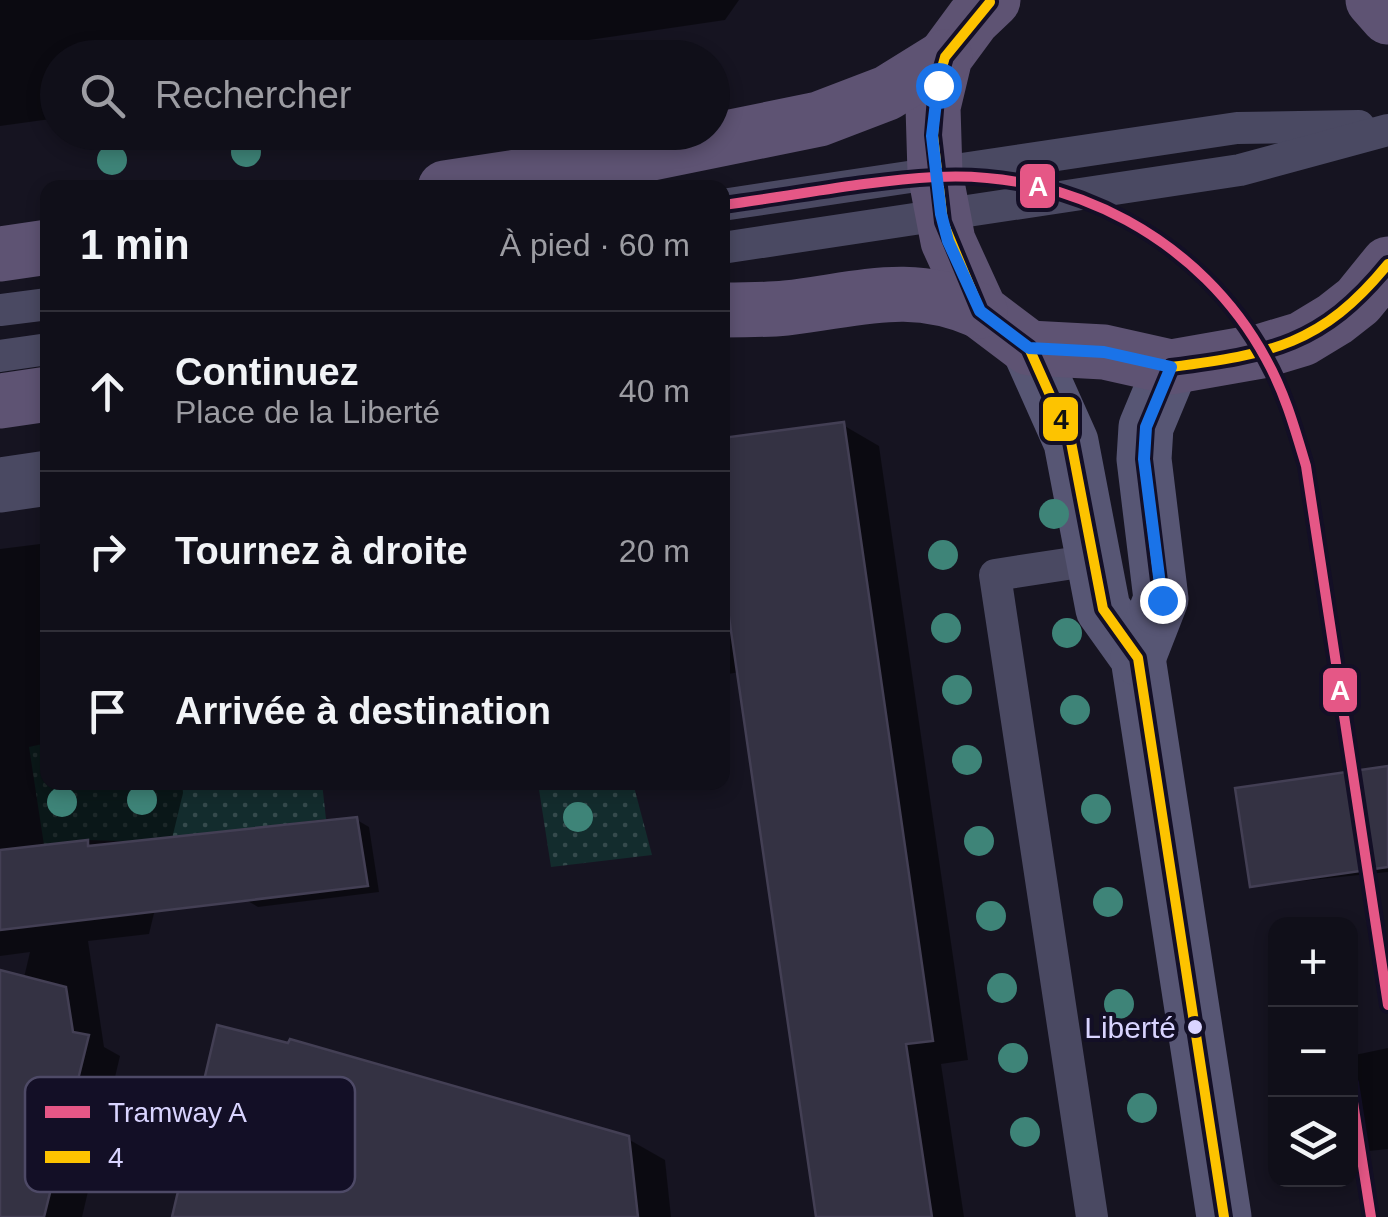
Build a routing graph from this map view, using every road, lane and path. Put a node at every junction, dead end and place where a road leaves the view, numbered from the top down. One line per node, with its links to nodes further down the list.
1 (991, 0): 4 (main road)
2 (1373, 0): 3 (main road)
3 (1388, 16)
4 (945, 57): 6 (main road); 9 (main road)
5 (1388, 128): 9 (lane)
6 (730, 137)
7 (667, 150): 8 (main road)
8 (497, 180)
9 (938, 194): 10 (lane); 11 (lane); 18 (main road)
10 (730, 205)
11 (730, 246)
12 (40, 248): 13 (main road)
13 (0, 254)
14 (1388, 264): 22 (main road)
15 (40, 305): 16 (lane)
16 (0, 310)
17 (730, 310): 18 (main road)
18 (980, 311): 19 (main road)
19 (1029, 348): 22 (main road); 27 (main road)
20 (40, 350): 21 (lane)
21 (0, 356)
22 (1171, 367): 28 (main road)
23 (40, 395): 24 (main road)
24 (0, 401)
25 (40, 479): 26 (street)
26 (0, 485)
27 (1094, 560): 28 (main road); 29 (lane)
28 (1138, 658): 30 (main road)
29 (1092, 1217)
30 (1224, 1217)

